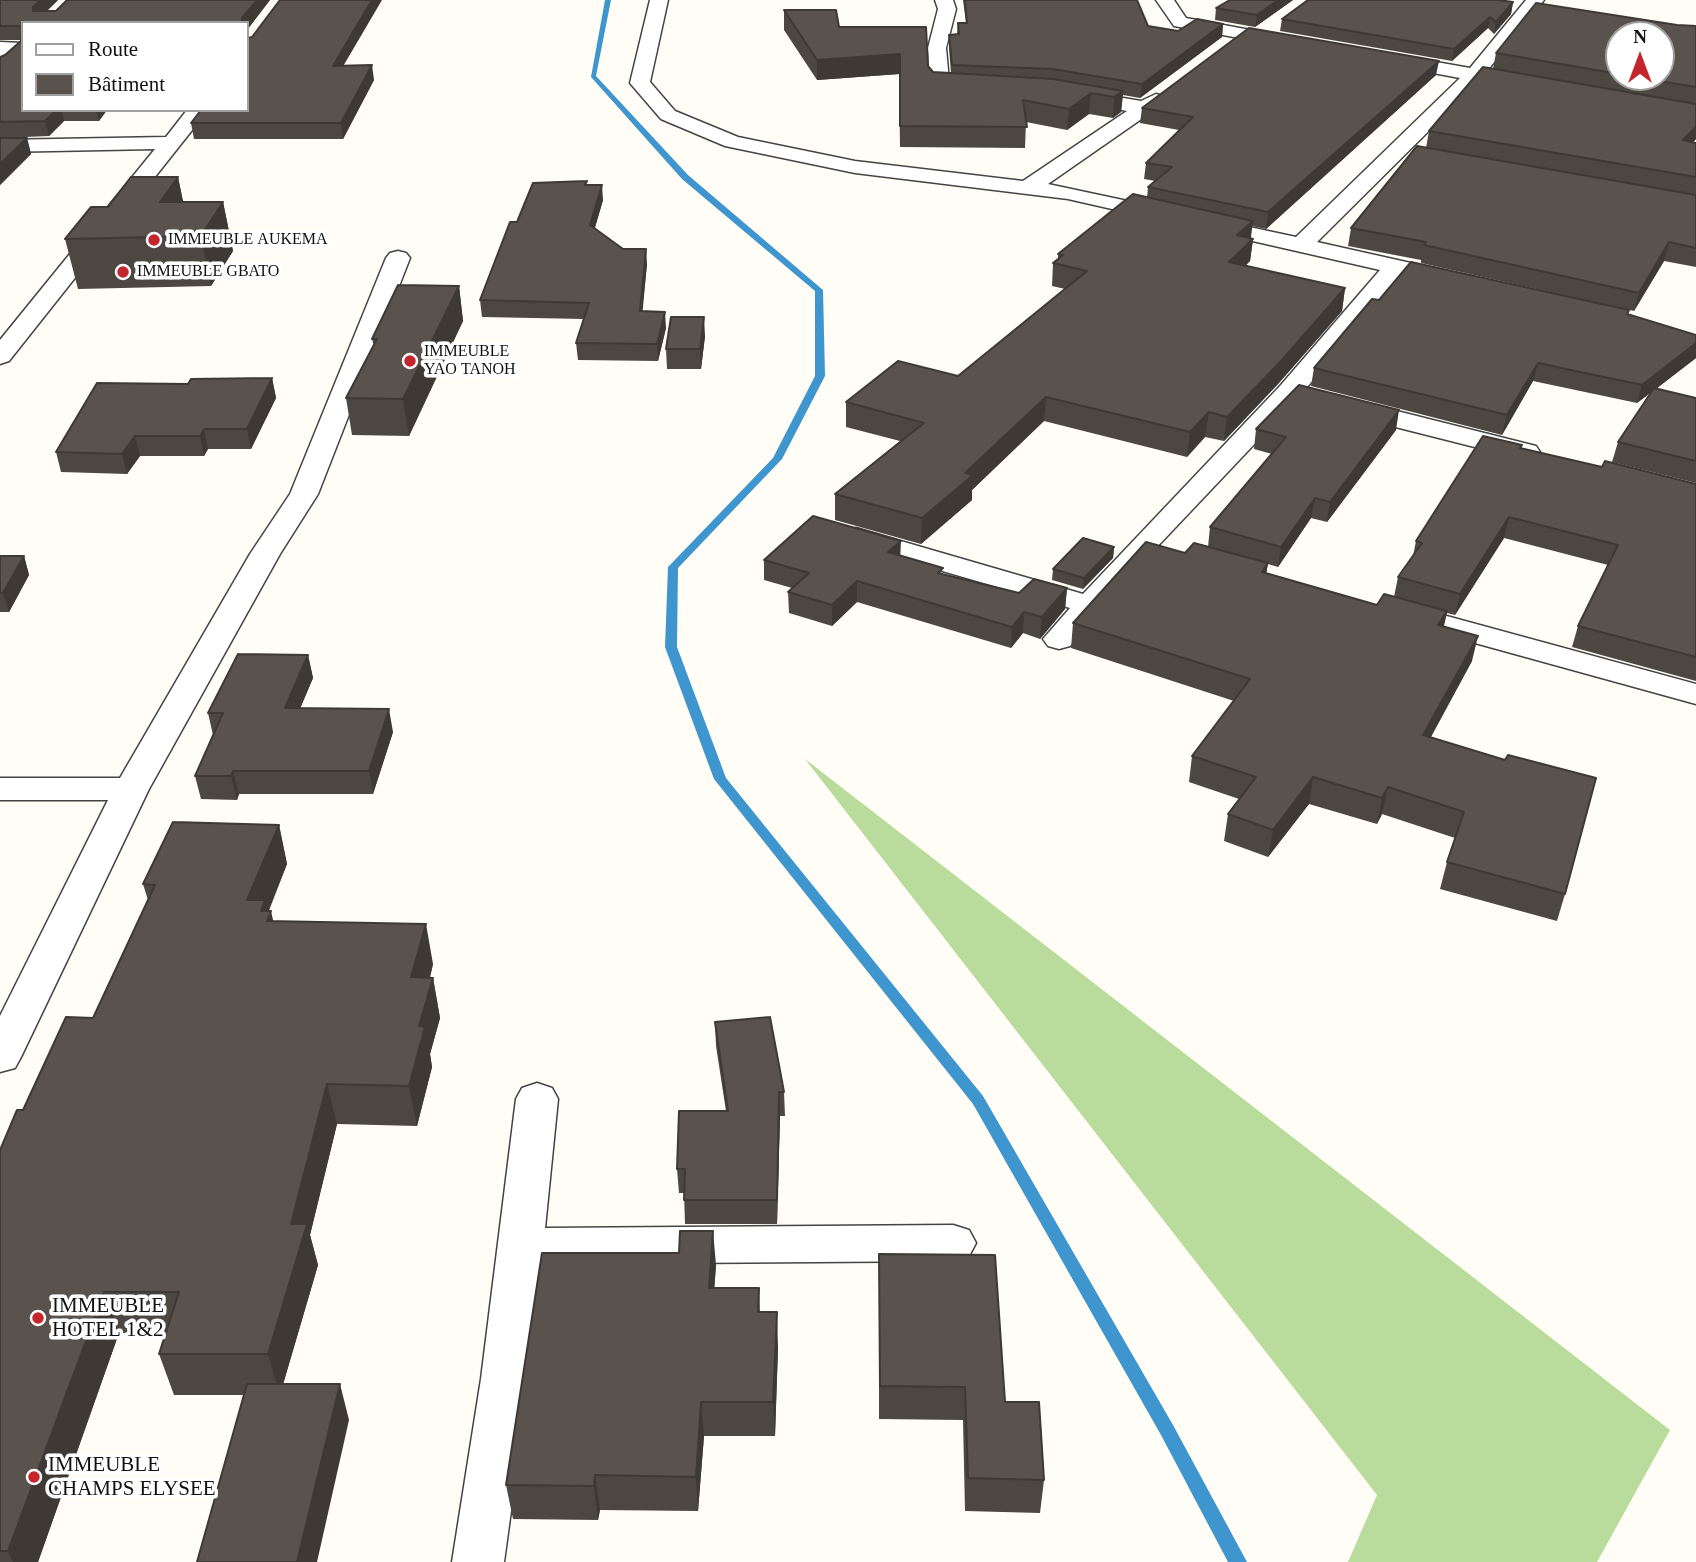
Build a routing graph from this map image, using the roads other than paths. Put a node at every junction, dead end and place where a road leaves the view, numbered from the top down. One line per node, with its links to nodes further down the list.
1 (659, 0): 24 (street)
2 (944, 0): 15 (street)
3 (1164, 0): 7 (street)
4 (1531, 4): 5 (street); 13 (street)
5 (1553, 12)
6 (1279, 22): 7 (street)
7 (1251, 35): 8 (street); 10 (street)
8 (1312, 46)
9 (14, 47): 12 (street)
10 (1221, 50)
11 (1366, 56): 13 (street)
12 (0, 64)
13 (1474, 75): 14 (street); 22 (street)
14 (1539, 86)
15 (993, 87)
16 (1052, 91): 18 (street)
17 (1167, 92): 18 (street)
18 (1145, 108): 24 (street)
19 (196, 112): 20 (street)
20 (172, 143): 21 (street); 29 (street)
21 (0, 146)
22 (1396, 151): 23 (street); 25 (street)
23 (1423, 156)
24 (1029, 187): 25 (street)
25 (1300, 245): 27 (street)
26 (398, 258): 38 (street)
27 (1396, 266): 28 (street); 30 (street)
28 (1478, 285)
29 (0, 356)
30 (1311, 398): 31 (street); 33 (street)
31 (1551, 458)
32 (835, 531): 33 (street)
33 (1091, 604): 35 (street)
34 (1374, 606): 36 (street)
35 (1059, 639)
36 (1696, 694)
37 (0, 789): 38 (street)
38 (131, 789): 39 (street)
39 (0, 1057)
40 (537, 1099): 42 (street)
41 (953, 1243): 42 (street)
42 (520, 1247): 43 (street)
43 (478, 1562)

